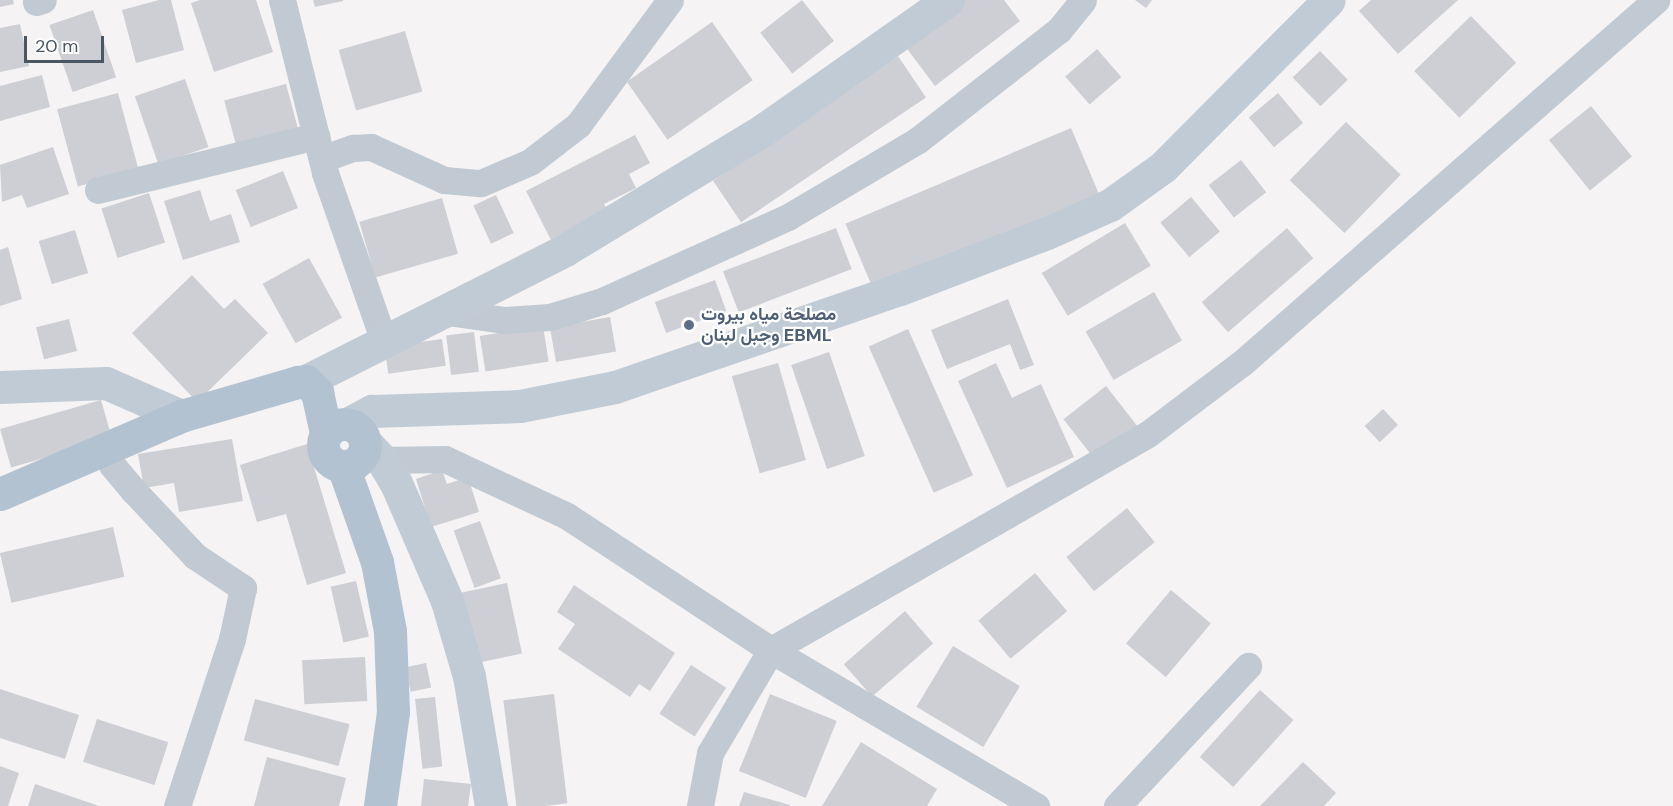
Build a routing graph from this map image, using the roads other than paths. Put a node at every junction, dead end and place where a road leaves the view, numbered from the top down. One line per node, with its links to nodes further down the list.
1 (282, 0): 7 (street)
2 (670, 0): 7 (street)
3 (948, 0): 9 (main road)
4 (1083, 0): 9 (street)
5 (1329, 0): 14 (main road)
6 (1656, 0): 17 (street)
7 (319, 148): 8 (street); 10 (street)
8 (98, 190)
9 (440, 311): 10 (main road)
10 (383, 339): 11 (main road)
11 (306, 381): 13 (main road); 14 (main road)
12 (0, 387): 13 (main road)
13 (181, 416): 15 (main road)
14 (356, 440): 17 (street); 20 (main road); 21 (main road)
15 (108, 449): 16 (main road); 19 (street)
16 (0, 494)
17 (771, 650): 22 (street); 23 (street)
18 (1248, 666): 24 (street)
19 (177, 806)
20 (380, 806)
21 (491, 806)
22 (700, 806)
23 (1036, 806)
24 (1117, 806)

